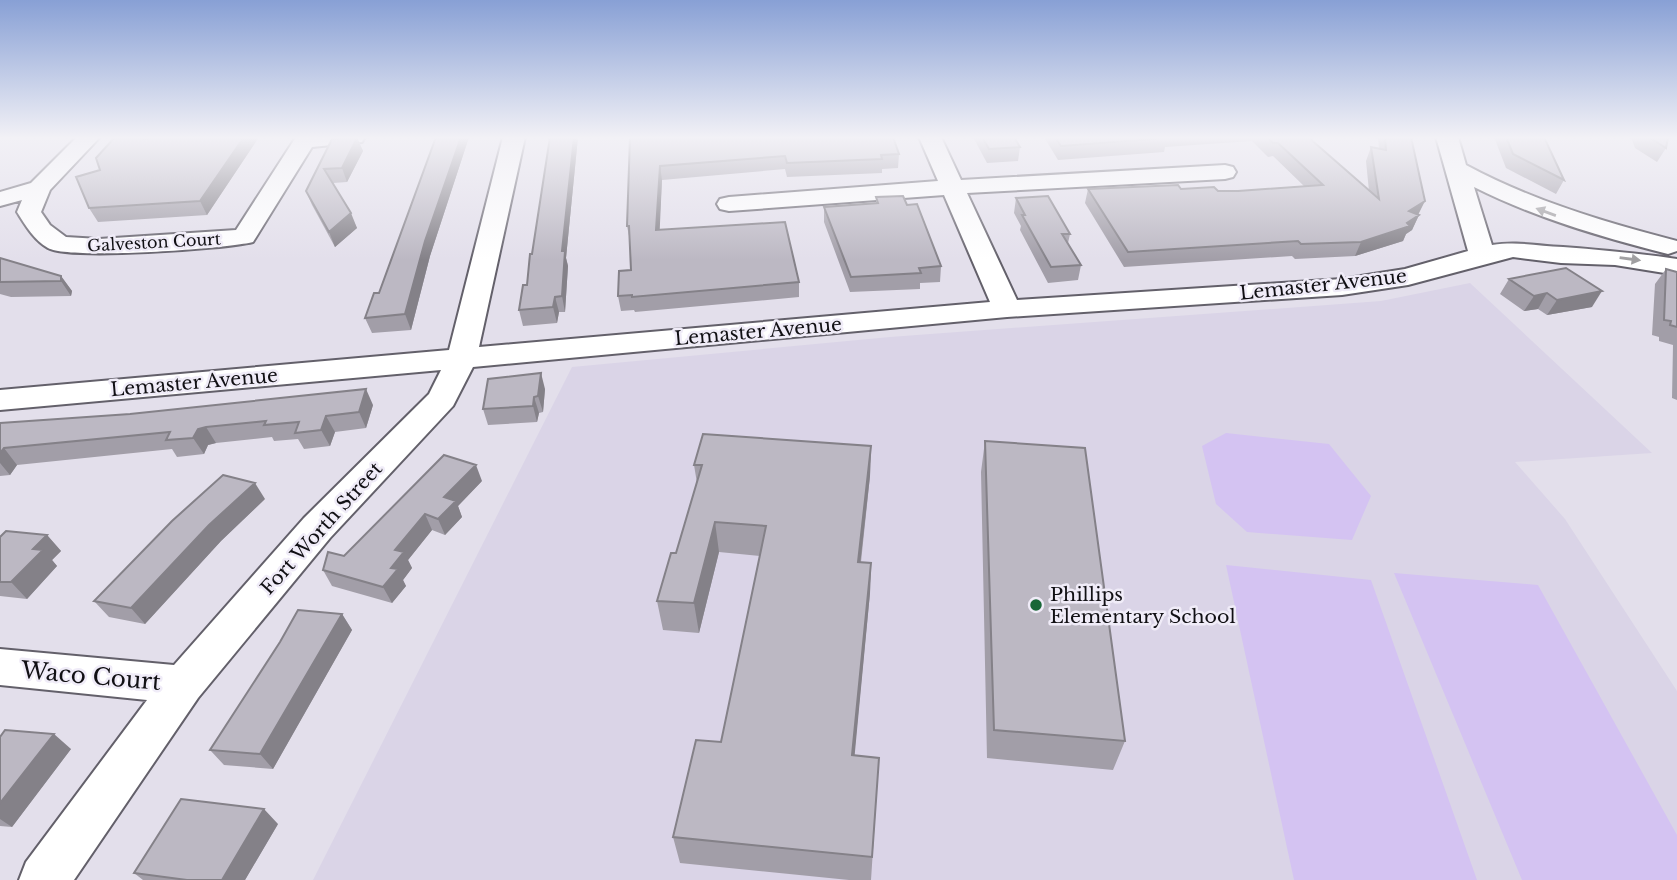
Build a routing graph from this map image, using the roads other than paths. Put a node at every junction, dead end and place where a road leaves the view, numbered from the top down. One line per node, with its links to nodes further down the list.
1 (49, 178): 9 (street)
2 (281, 178): 9 (street, Galveston Court)
3 (504, 178): 18 (street, Fort Worth Street)
4 (948, 178): 8 (street)
5 (1115, 178): 8 (street)
6 (1459, 178): 15 (street)
7 (1476, 178): 12 (street, Lemaster Avenue, one-way to 7)
8 (952, 187): 11 (street); 17 (street)
9 (39, 188): 10 (street)
10 (0, 199)
11 (729, 204)
12 (1635, 237): 13 (street, Lemaster Avenue); 14 (street, Lemaster Avenue)
13 (1677, 248)
14 (1513, 249): 15 (street, Lemaster Avenue); 16 (street, Lemaster Avenue, one-way to 16)
15 (1482, 255): 17 (street, Lemaster Avenue)
16 (1677, 267)
17 (1007, 309): 18 (street, Lemaster Avenue)
18 (461, 358): 19 (street, Lemaster Avenue); 21 (street, Fort Worth Street)
19 (0, 400)
20 (0, 667): 21 (street, Waco Court)
21 (183, 685): 22 (street, Fort Worth Street)
22 (44, 880)

